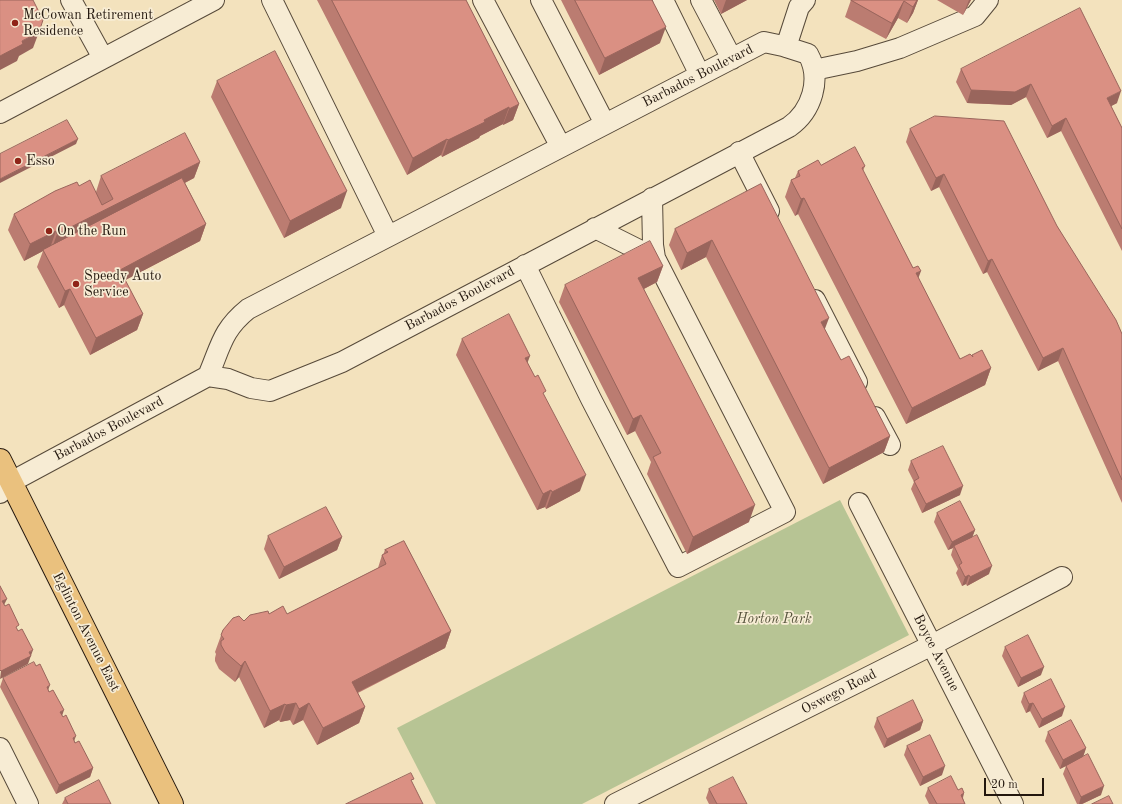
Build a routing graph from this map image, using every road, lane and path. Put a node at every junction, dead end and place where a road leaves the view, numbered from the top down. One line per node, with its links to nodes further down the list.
1 (71, 0): 11 (street)
2 (214, 0): 11 (street)
3 (272, 0): 22 (street)
4 (483, 0): 17 (street)
5 (541, 0): 16 (street)
6 (662, 0): 14 (street)
7 (701, 0): 12 (street)
8 (805, 0): 10 (street)
9 (988, 0): 13 (street)
10 (786, 47): 12 (street, Barbados Boulevard); 13 (street, Barbados Boulevard)
11 (103, 58): 15 (street)
12 (732, 59): 14 (street, Barbados Boulevard)
13 (814, 70): 18 (street, Barbados Boulevard)
14 (700, 75): 16 (street, Barbados Boulevard)
15 (0, 113)
16 (605, 124): 17 (street, Barbados Boulevard)
17 (561, 147): 22 (street, Barbados Boulevard)
18 (739, 152): 19 (street, Barbados Boulevard); 21 (street)
19 (652, 198): 20 (street, Barbados Boulevard); 23 (street)
20 (595, 228): 23 (street); 24 (street, Barbados Boulevard)
21 (778, 230)
22 (388, 236): 26 (street, Barbados Boulevard)
23 (655, 258): 24 (street)
24 (525, 265): 26 (street, Barbados Boulevard)
25 (807, 285): 27 (street)
26 (208, 376): 29 (street, Barbados Boulevard)
27 (890, 445)
28 (0, 460): 29 (main road, Eglinton Avenue East)
29 (5, 488): 36 (main road, Eglinton Avenue East)
30 (859, 503): 32 (street, Boyce Avenue)
31 (1062, 577): 32 (street, Oswego Road)
32 (932, 645): 34 (street, Oswego Road); 37 (street, Boyce Avenue)
33 (0, 748): 35 (street)
34 (628, 801)
35 (28, 804)
36 (172, 804)
37 (1013, 804)

